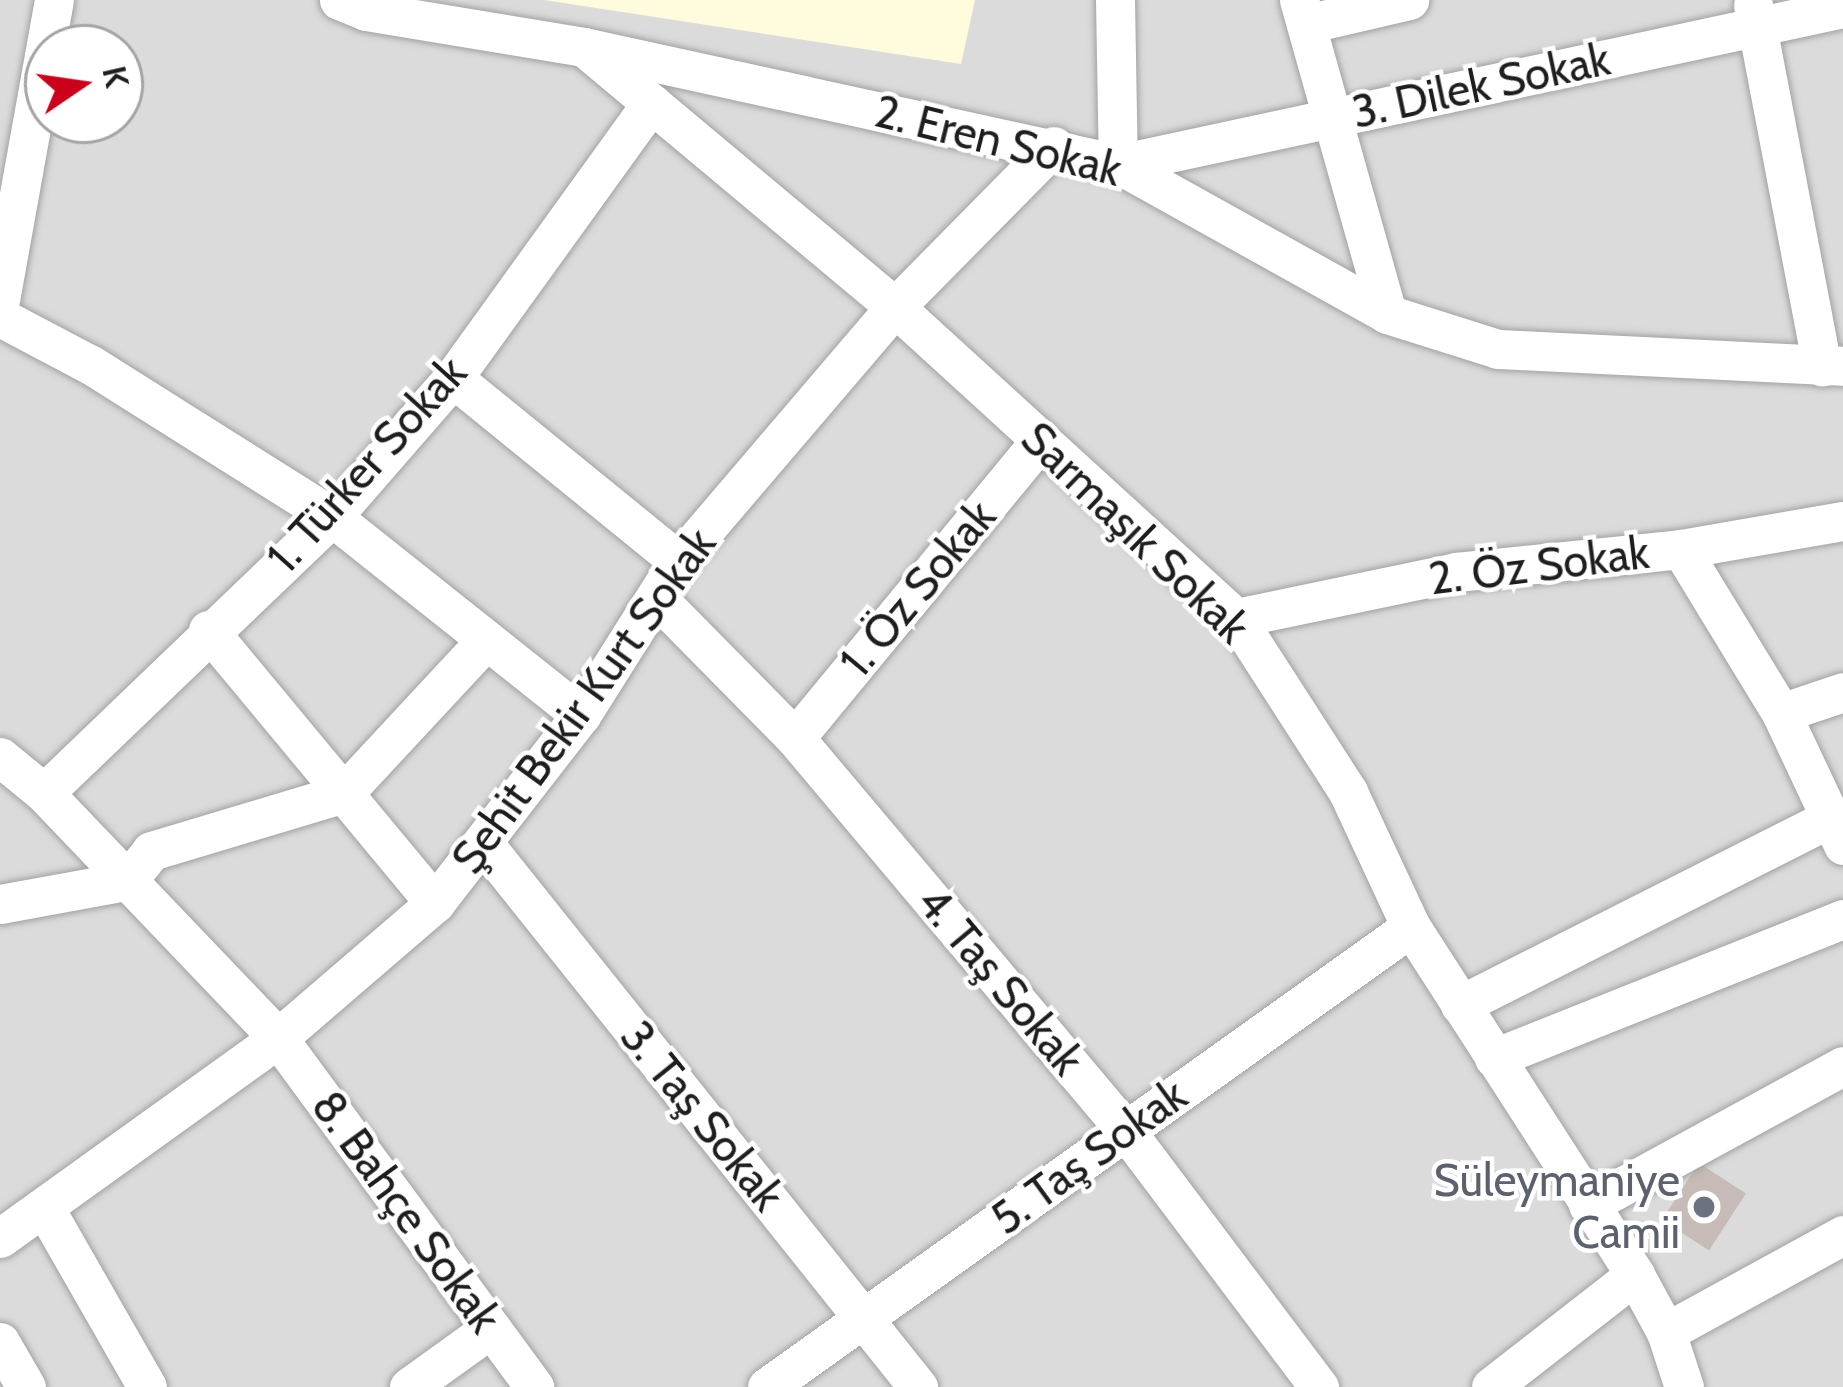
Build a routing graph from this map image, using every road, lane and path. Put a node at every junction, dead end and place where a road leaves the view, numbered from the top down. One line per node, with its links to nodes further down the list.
1 (54, 0): 13 (street)
2 (1115, 0): 12 (street)
3 (1409, 0): 6 (street)
4 (358, 4): 8 (street, 2. Eren Sokak)
5 (1843, 8): 7 (street, 3. Dilek Sokak)
6 (1302, 12): 10 (street)
7 (1754, 14): 10 (street, 3. Dilek Sokak); 17 (street)
8 (584, 47): 9 (street, Sarmaşık Sokak); 11 (street, 2. Eren Sokak)
9 (651, 103): 14 (street, Sarmaşık Sokak); 18 (street, 1. Türker Sokak)
10 (1332, 118): 12 (street, 3. Dilek Sokak); 15 (street)
11 (1054, 146): 12 (street, 2. Eren Sokak); 14 (street, Şehit Bekir Kurt Sokak)
12 (1118, 164): 15 (street, 2. Eren Sokak)
13 (0, 300)
14 (895, 307): 19 (street, Sarmaşık Sokak); 23 (street, Şehit Bekir Kurt Sokak)
15 (1387, 314): 17 (street, 2. Eren Sokak)
16 (0, 316): 20 (street)
17 (1832, 366)
18 (452, 378): 20 (street, 1. Türker Sokak); 23 (street)
19 (1041, 440): 25 (street, Sarmaşık Sokak); 31 (street, 1. Öz Sokak)
20 (332, 517): 26 (street, 1. Türker Sokak); 27 (street)
21 (1843, 520): 22 (street, 2. Öz Sokak)
22 (1681, 549): 25 (street, 2. Öz Sokak); 29 (street)
23 (678, 561): 24 (street, Şehit Bekir Kurt Sokak)
24 (656, 597): 30 (street, Şehit Bekir Kurt Sokak); 31 (street, 4. Taş Sokak)
25 (1236, 618): 41 (street, Sarmaşık Sokak)
26 (208, 631): 33 (street, 1. Türker Sokak); 34 (street)
27 (486, 640): 30 (street); 34 (street)
28 (1843, 692): 29 (street)
29 (1781, 713): 35 (street)
30 (581, 715): 36 (street, Şehit Bekir Kurt Sokak)
31 (795, 738): 46 (street, 4. Taş Sokak)
32 (0, 757): 33 (street, 8. Bahçe Sokak)
33 (44, 793): 37 (street, 8. Bahçe Sokak)
34 (344, 793): 37 (street); 38 (street)
35 (1837, 832): 42 (street)
36 (485, 845): 38 (street, Şehit Bekir Kurt Sokak); 52 (street, 3. Taş Sokak)
37 (128, 881): 39 (street); 43 (street, 8. Bahçe Sokak)
38 (435, 903): 43 (street, Şehit Bekir Kurt Sokak)
39 (0, 904)
40 (1843, 919): 44 (street)
41 (1411, 927): 42 (street, Sarmaşık Sokak); 46 (street, 5. Taş Sokak)
42 (1460, 1005): 44 (street, Sarmaşık Sokak)
43 (278, 1037): 48 (street, Şehit Bekir Kurt Sokak); 53 (street, 8. Bahçe Sokak)
44 (1494, 1058): 47 (street, Sarmaşık Sokak)
45 (1843, 1066): 47 (street)
46 (1126, 1131): 52 (street, 5. Taş Sokak); 62 (street, 4. Taş Sokak)
47 (1588, 1204): 51 (street, Sarmaşık Sokak)
48 (44, 1207): 50 (street, Şehit Bekir Kurt Sokak); 57 (street)
49 (1843, 1234): 54 (street)
50 (0, 1238)
51 (1635, 1275): 54 (street, Sarmaşık Sokak); 63 (street)
52 (863, 1318): 60 (street, 5. Taş Sokak); 61 (street, 3. Taş Sokak)
53 (491, 1328): 58 (street); 59 (street, 8. Bahçe Sokak)
54 (1666, 1332): 64 (street, Sarmaşık Sokak)
55 (0, 1342): 56 (street)
56 (26, 1387)
57 (147, 1387)
58 (409, 1387)
59 (534, 1387)
60 (767, 1387)
61 (918, 1387)
62 (1319, 1387)
63 (1491, 1387)
64 (1684, 1387)

